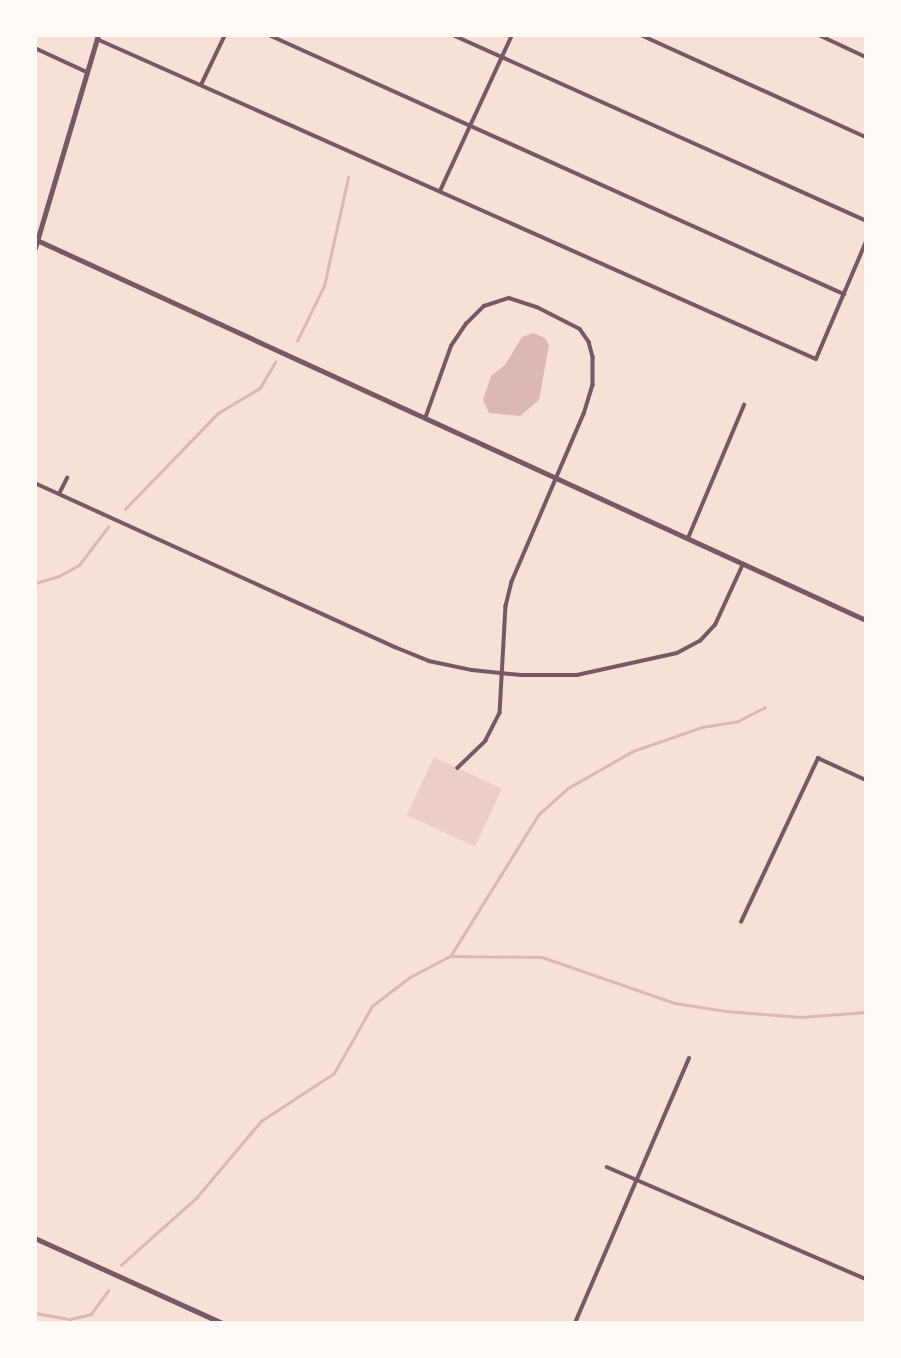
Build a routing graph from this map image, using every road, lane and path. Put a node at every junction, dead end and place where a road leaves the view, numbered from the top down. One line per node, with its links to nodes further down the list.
1 (225, 35): 12 (street)
2 (269, 35): 13 (street)
3 (453, 35): 9 (street)
4 (512, 35): 9 (street)
5 (641, 35): 14 (street)
6 (819, 35): 10 (street)
7 (97, 37): 11 (street); 12 (street)
8 (35, 48): 11 (street)
9 (502, 57): 13 (street); 16 (street)
10 (866, 57)
11 (88, 72): 17 (street)
12 (201, 85): 15 (street)
13 (470, 125): 15 (street); 20 (street)
14 (866, 136)
15 (440, 191): 20 (street)
16 (866, 221)
17 (37, 240): 19 (street); 22 (street)
18 (866, 242): 20 (street)
19 (35, 248)
20 (844, 294)
21 (744, 405): 27 (street)
22 (426, 416): 23 (street); 23 (street)
23 (559, 477): 27 (street); 30 (street)
24 (66, 478): 26 (street)
25 (35, 483): 26 (street)
26 (59, 494): 30 (street)
27 (689, 536): 28 (street)
28 (743, 562): 29 (street); 30 (street)
29 (866, 620)
30 (503, 674): 31 (street)
31 (458, 768)
32 (866, 780): 33 (street)
33 (741, 922)
34 (689, 1058): 36 (street)
35 (607, 1167): 36 (street)
36 (638, 1180): 38 (street); 40 (street)
37 (35, 1238): 39 (street)
38 (866, 1279)
39 (222, 1323)
40 (575, 1323)

